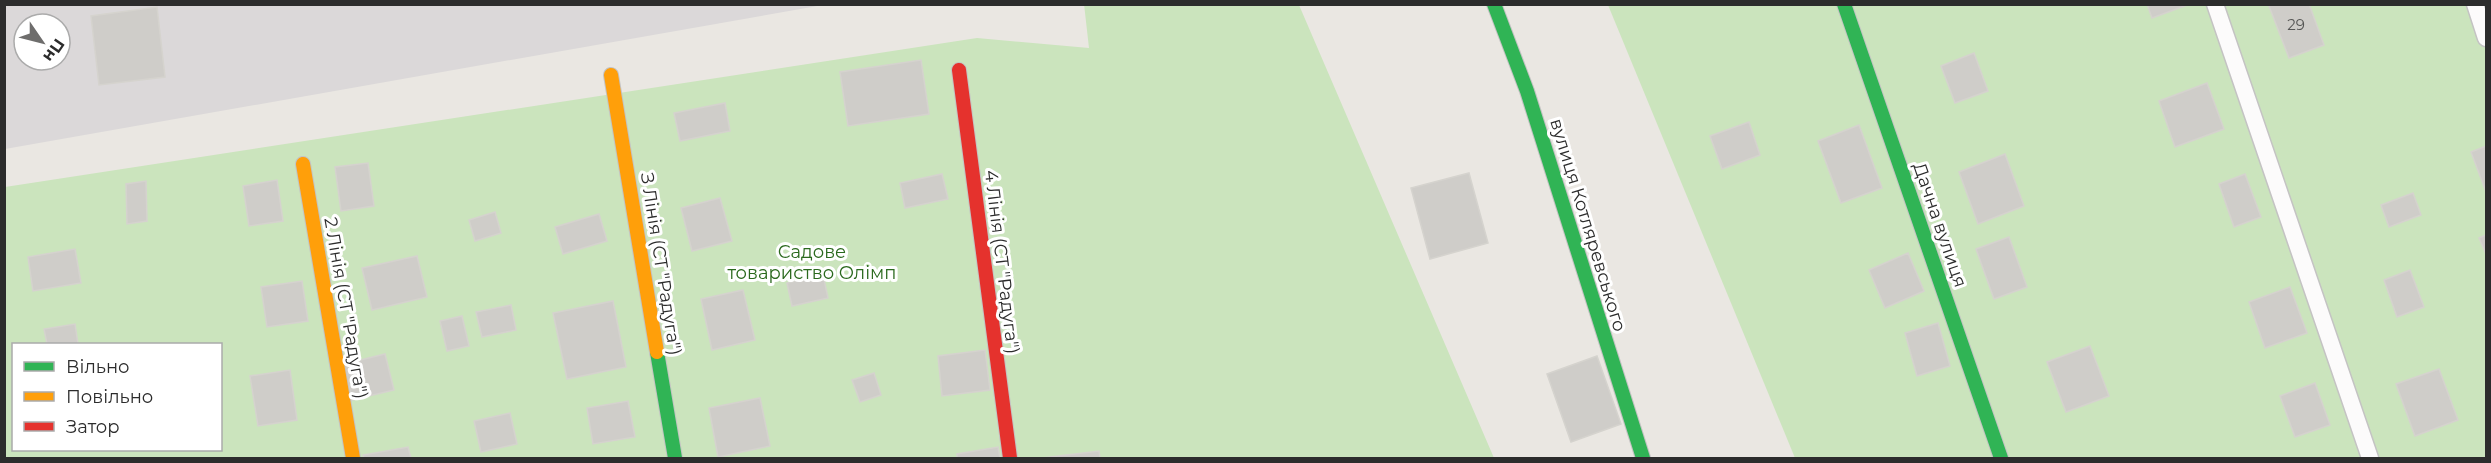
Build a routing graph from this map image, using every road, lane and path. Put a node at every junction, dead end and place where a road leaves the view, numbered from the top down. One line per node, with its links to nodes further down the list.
1 (1494, 4): 12 (street, вулиця Котляревського)
2 (1844, 4): 13 (street, Дачна вулиця)
3 (2215, 4): 14 (lane)
4 (2475, 4): 5 (lane)
5 (2487, 38)
6 (960, 70): 11 (street, 4 Лінія (СТ "Радуга"))
7 (611, 75): 10 (street, З Лінія (СТ "Радуга"))
8 (303, 164): 9 (street, 2 Лінія (СТ "Радуга"))
9 (353, 459)
10 (675, 459)
11 (1010, 459)
12 (1643, 459)
13 (2001, 459)
14 (2370, 459)

